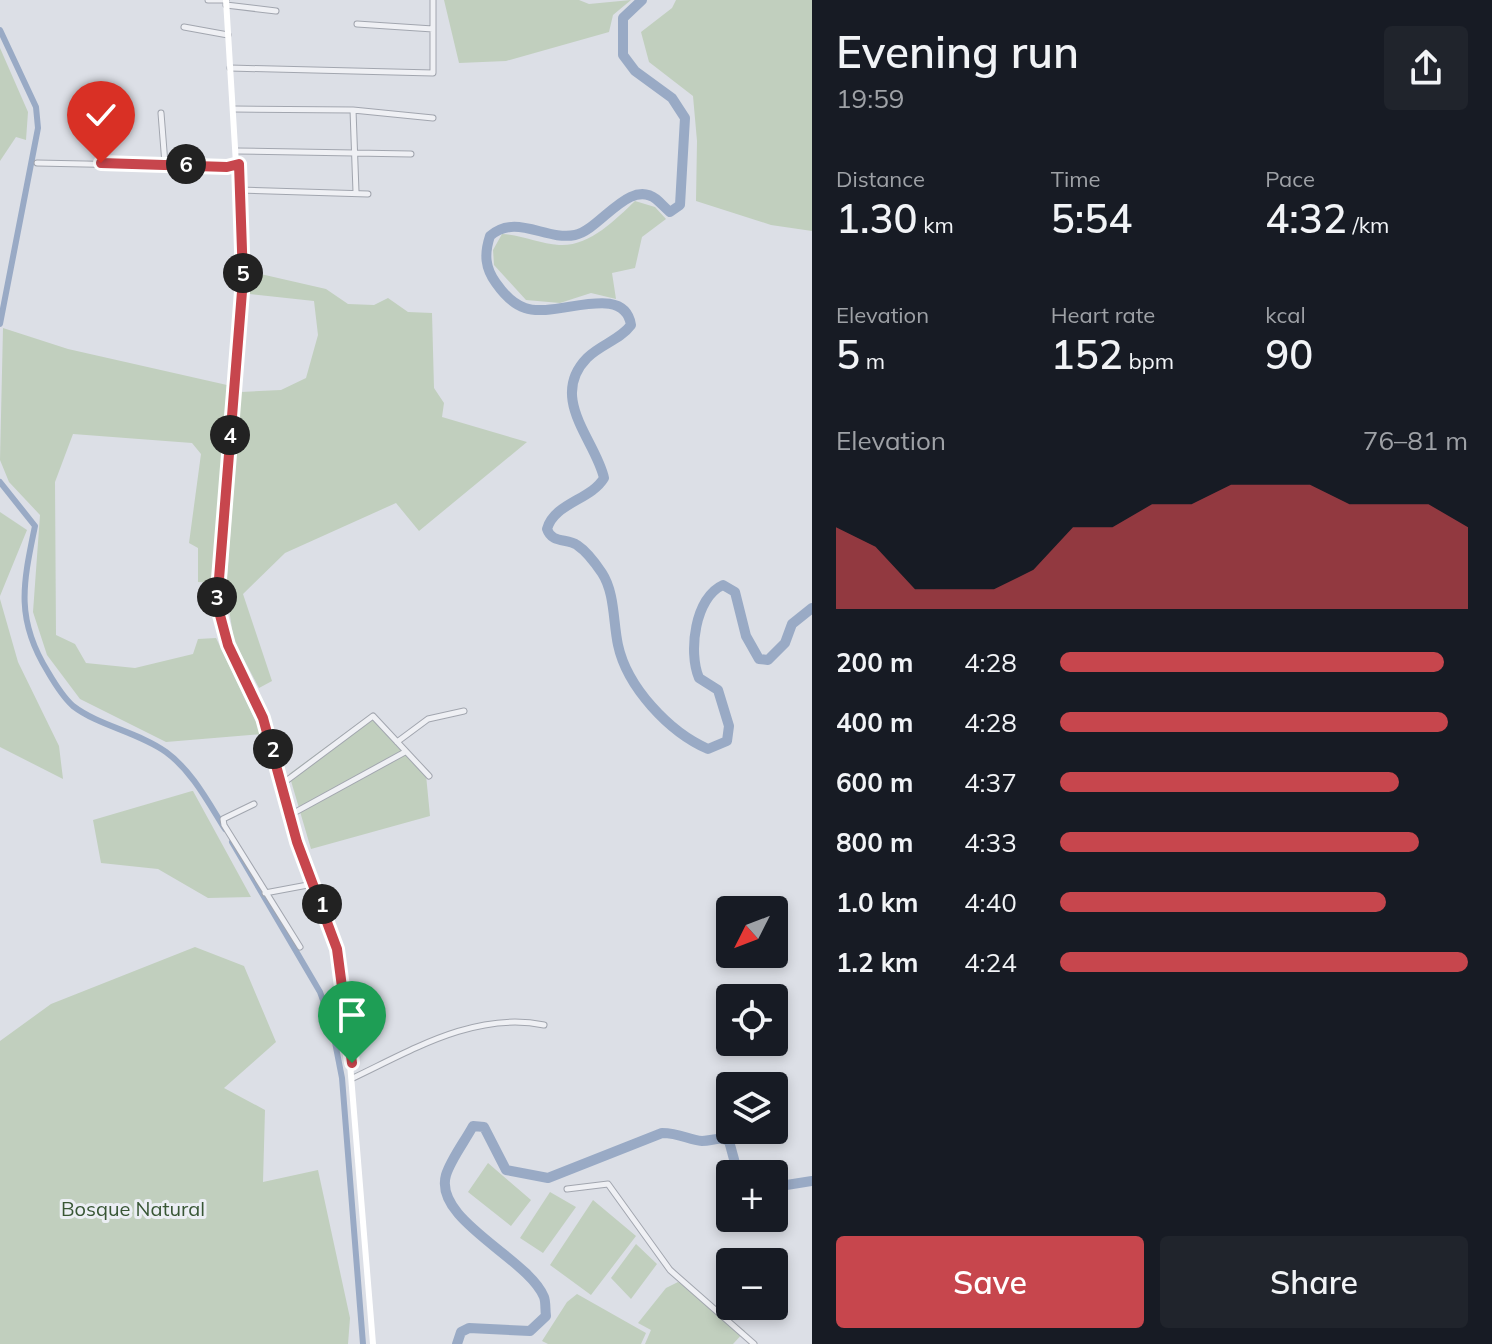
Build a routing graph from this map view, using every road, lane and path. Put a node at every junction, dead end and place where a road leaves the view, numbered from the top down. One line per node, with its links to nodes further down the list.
1 (208, 0): 3 (street)
2 (433, 0): 7 (street)
3 (226, 2): 4 (street); 8 (street)
4 (276, 11)
5 (357, 24): 7 (street)
6 (184, 27): 8 (street)
7 (433, 29): 9 (street)
8 (228, 35): 9 (street)
9 (230, 68): 10 (street)
10 (234, 109): 11 (street); 14 (street)
11 (353, 110): 13 (street); 15 (street)
12 (161, 113): 18 (street)
13 (433, 118)
14 (237, 151): 15 (street); 19 (street)
15 (354, 154): 16 (street); 21 (street)
16 (411, 154)
17 (37, 163): 18 (street)
18 (165, 164): 19 (street)
19 (239, 164): 20 (street)
20 (240, 190): 21 (street); 27 (street)
21 (356, 192): 22 (street)
22 (368, 194)
23 (464, 711): 24 (street)
24 (397, 742): 25 (street); 27 (street)
25 (405, 752): 26 (street); 29 (street)
26 (429, 776)
27 (282, 784): 29 (street)
28 (254, 804): 31 (street)
29 (290, 815): 30 (street)
30 (314, 884): 31 (street); 34 (street)
31 (265, 893): 32 (street)
32 (300, 947)
33 (544, 1025): 34 (street)
34 (353, 1078): 36 (street)
35 (567, 1189): 37 (street)
36 (373, 1344)
37 (754, 1344)

